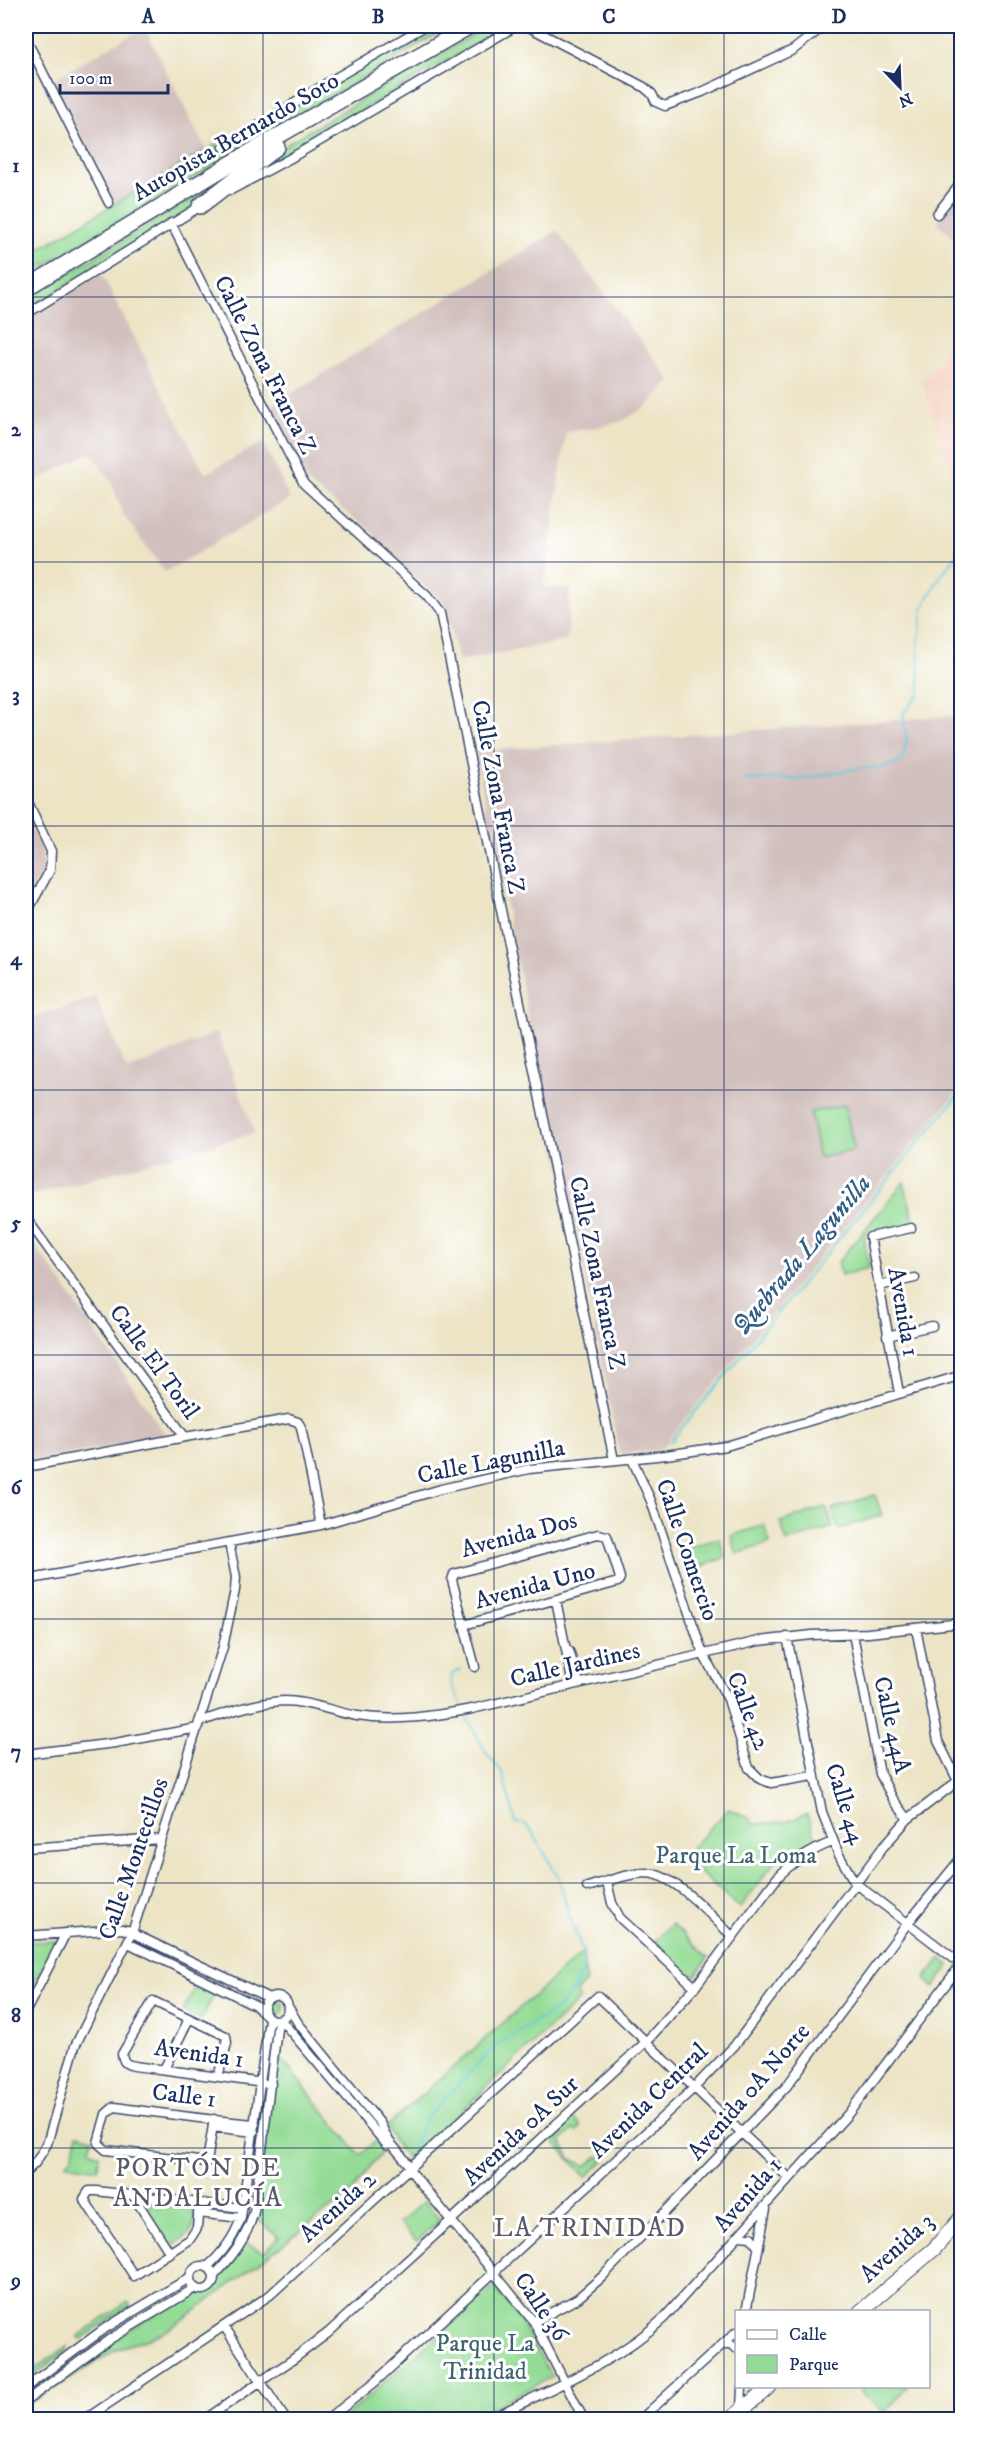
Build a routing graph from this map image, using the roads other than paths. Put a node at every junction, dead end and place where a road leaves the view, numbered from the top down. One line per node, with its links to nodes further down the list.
1 (425, 26): 8 (street)
2 (470, 26): 7 (highway, Autopista Bernardo Soto)
3 (516, 26): 11 (street)
4 (527, 26): 5 (street)
5 (824, 26)
6 (26, 39): 10 (street)
7 (319, 114): 11 (highway); 14 (highway, Autopista Bernardo Soto)
8 (224, 147)
9 (962, 182): 12 (street)
10 (109, 203)
11 (200, 206): 13 (street)
12 (937, 214)
13 (171, 223): 15 (street); 28 (street, Calle Zona Franca Z)
14 (26, 288)
15 (26, 314)
16 (26, 798): 17 (street)
17 (26, 914)
18 (26, 1218): 26 (street, Calle El Toril)
19 (911, 1228): 21 (street, Avenida 1)
20 (915, 1278): 21 (street)
21 (879, 1286): 23 (street, Avenida 1)
22 (932, 1326): 23 (street)
23 (887, 1336): 25 (street, Avenida 1)
24 (962, 1375): 25 (street, Calle Lagunilla)
25 (899, 1393): 27 (street, Calle Lagunilla)
26 (185, 1437): 29 (street); 30 (street, Calle El Toril)
27 (632, 1459): 28 (street, Calle Lagunilla); 40 (street, Calle Comercio)
28 (614, 1460): 30 (street, Calle Lagunilla)
29 (26, 1467)
30 (321, 1525): 31 (street, Calle Lagunilla)
31 (230, 1543): 32 (street, Calle Lagunilla); 43 (street, Calle Montecillos)
32 (26, 1580)
33 (615, 1584): 34 (street, Avenida Uno); 36 (street, Avenida Dos)
34 (556, 1600): 36 (street, Avenida Uno); 42 (street)
35 (962, 1623): 37 (street, Calle Jardines)
36 (464, 1624): 41 (street)
37 (916, 1628): 38 (street, Calle Jardines); 46 (street)
38 (853, 1634): 39 (street, Calle Jardines); 47 (street, Calle 44A)
39 (788, 1638): 40 (street, Calle Jardines); 45 (street, Calle 44)
40 (704, 1654): 42 (street, Calle Jardines); 45 (street, Calle 42)
41 (476, 1667)
42 (576, 1684): 43 (street, Calle Jardines)
43 (199, 1725): 44 (street, Calle Jardines); 48 (street, Calle Montecillos)
44 (26, 1754)
45 (813, 1776): 49 (street, Calle 44)
46 (960, 1779): 47 (street, Avenida Central)
47 (908, 1819): 53 (street, Avenida Central)
48 (162, 1839): 50 (street); 56 (street, Calle Montecillos)
49 (832, 1842): 53 (street, Calle 44); 59 (street, Avenida 0A Sur)
50 (26, 1848)
51 (962, 1857): 55 (street, Avenida 0A Norte)
52 (607, 1882): 54 (street); 59 (street); 62 (street)
53 (855, 1883): 55 (street, Calle 44); 73 (street, Avenida Central)
54 (587, 1887)
55 (907, 1924): 61 (street, Calle 44); 76 (street, Avenida 0A Norte)
56 (132, 1932): 57 (street); 60 (street, Calle Montecillos); 63 (street)
57 (66, 1933): 58 (street); 65 (street)
58 (26, 1936)
59 (733, 1937): 62 (street, Avenida 0A Sur)
60 (128, 1942): 66 (street); 80 (street, Calle Montecillos)
61 (961, 1963): 81 (street, Avenida 1)
62 (695, 1987): 68 (street, Avenida 0A Sur)
63 (269, 1998): 64 (street); 66 (street)
64 (289, 2008): 66 (street); 78 (street)
65 (26, 2011)
66 (273, 2018): 71 (street); 72 (street); 78 (street)
67 (189, 2019): 69 (street); 69 (street, Avenida 1); 70 (street, Calle 1)
68 (646, 2042): 73 (street); 78 (street, Avenida 2); 88 (street, Avenida 0A Sur)
69 (164, 2069): 70 (street, Avenida 1)
70 (218, 2077): 71 (street, Avenida 1)
71 (260, 2082): 72 (street, Avenida 1); 75 (street)
72 (271, 2084): 79 (street)
73 (694, 2088): 76 (street); 93 (street, Avenida Central)
74 (213, 2123): 74 (street, Calle 1); 75 (street, Calle 1)
75 (254, 2128): 77 (street)
76 (741, 2134): 81 (street); 101 (street, Avenida 0A Norte)
77 (248, 2168): 79 (street); 85 (street)
78 (409, 2168): 88 (street, Calle 36); 102 (street, Avenida 2)
79 (260, 2169): 94 (street)
80 (26, 2172)
81 (789, 2178): 83 (street, Avenida 1)
82 (134, 2197): 84 (street); 91 (street); 91 (street)
83 (768, 2205): 89 (street, Avenida 1); 90 (street)
84 (199, 2208): 85 (street); 87 (street); 91 (street)
85 (242, 2208): 87 (street)
86 (962, 2217): 99 (main road, Avenida 3)
87 (241, 2218): 92 (street)
88 (452, 2221): 93 (street, Calle 36); 106 (street, Avenida 0A Sur)
89 (739, 2236): 90 (street); 107 (street, Avenida 1)
90 (758, 2247): 98 (street)
91 (170, 2253)
92 (207, 2267): 94 (street); 95 (street)
93 (494, 2273): 101 (street, Calle 36); 116 (street, Avenida Central)
94 (214, 2276): 96 (street)
95 (189, 2278): 96 (street); 97 (street)
96 (195, 2288): 100 (street)
97 (151, 2301): 100 (street); 108 (street)
98 (746, 2310)
99 (862, 2310)
100 (157, 2311): 111 (street)
101 (534, 2322): 107 (street, Calle 36)
102 (224, 2326): 106 (street); 113 (street, Avenida 2)
103 (735, 2333): 104 (street)
104 (723, 2344): 105 (street); 119 (street)
105 (735, 2347)
106 (261, 2381): 114 (street, Avenida 0A Sur); 115 (street)
107 (565, 2381): 117 (street, Avenida 1); 118 (street, Calle 36)
108 (26, 2387)
109 (742, 2388): 112 (street)
110 (768, 2388): 112 (main road)
111 (26, 2401)
112 (741, 2410): 120 (main road)
113 (84, 2420)
114 (204, 2420)
115 (285, 2420)
116 (327, 2420)
117 (488, 2420)
118 (584, 2420)
119 (640, 2420)
120 (730, 2420)

